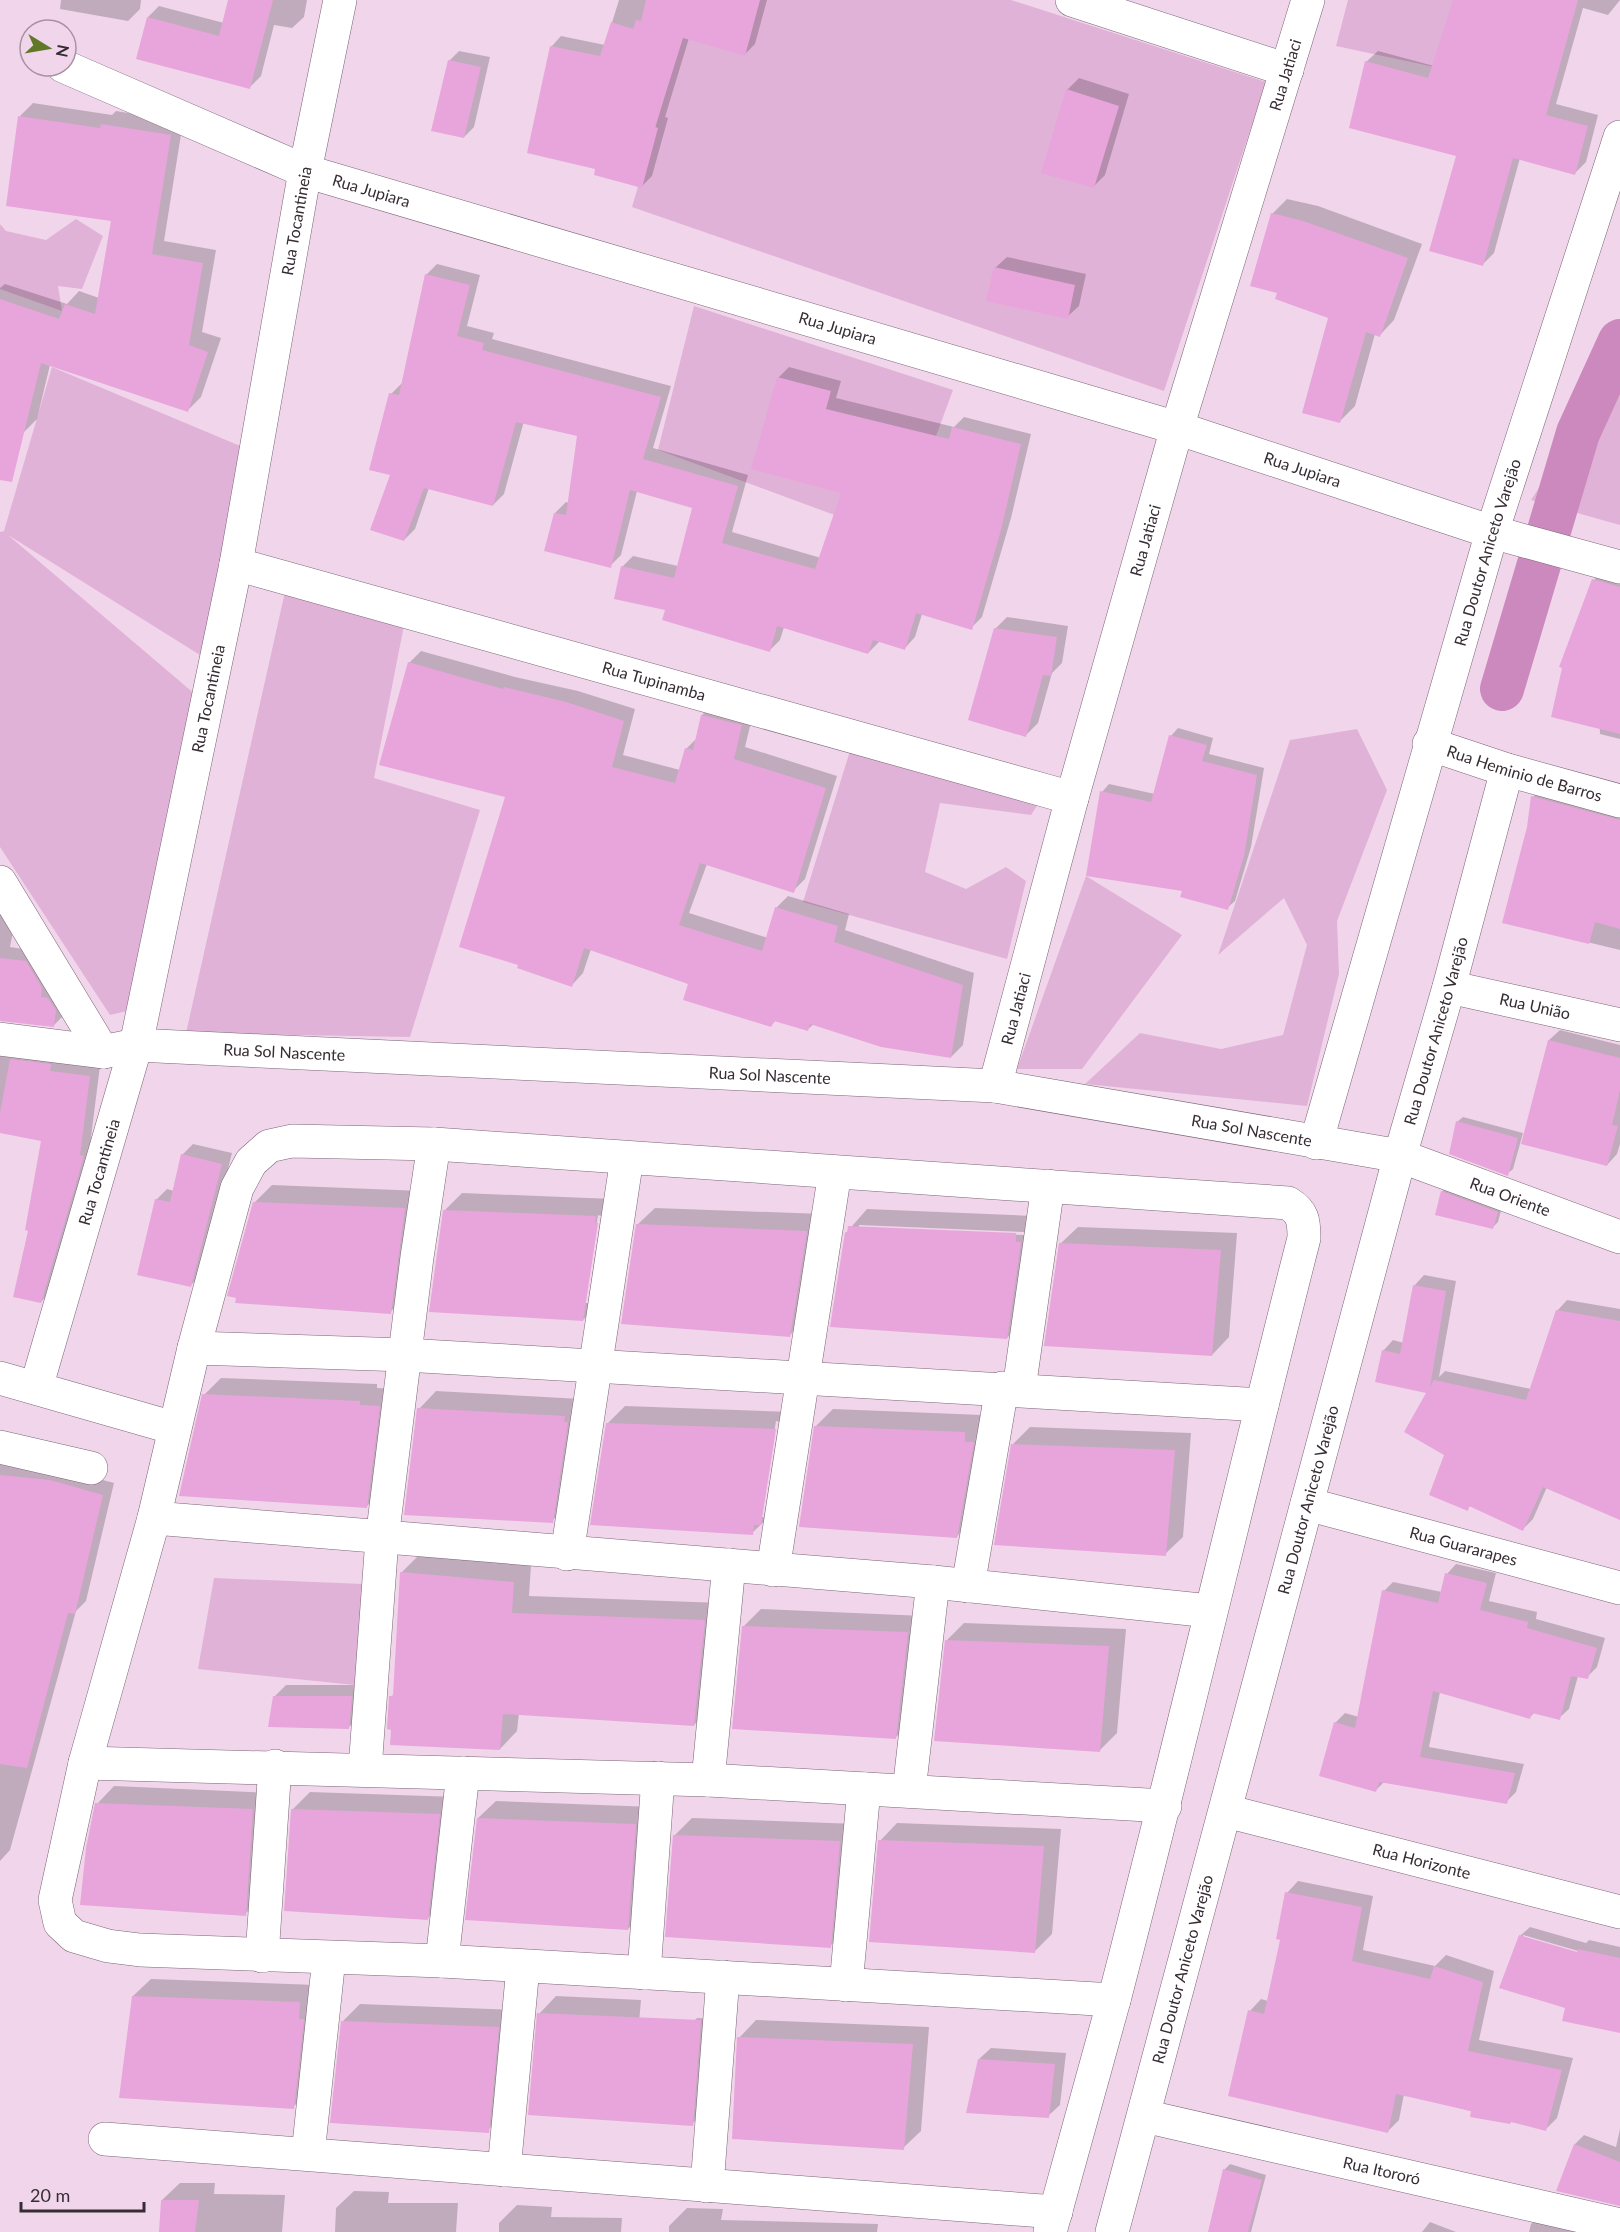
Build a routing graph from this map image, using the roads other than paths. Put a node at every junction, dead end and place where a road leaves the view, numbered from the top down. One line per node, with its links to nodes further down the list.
1 (340, 0): 7 (street, Rua Tocantineia)
2 (1072, 0): 4 (street)
3 (1308, 0): 4 (street, Rua Jatiaci)
4 (1287, 70): 8 (street, Rua Jatiaci)
5 (78, 73): 7 (street, Rua Jupiara)
6 (1620, 137): 9 (street, Rua Doutor Aniceto Varejão)
7 (305, 171): 8 (street, Rua Jupiara); 10 (street, Rua Tocantineia)
8 (1177, 428): 9 (street, Rua Jupiara); 14 (street, Rua Jatiaci)
9 (1492, 532): 11 (street, Rua Jupiara); 12 (street, Rua Doutor Aniceto Varejão)
10 (236, 564): 14 (street, Rua Tupinamba); 20 (street, Rua Tocantineia)
11 (1620, 567)
12 (1440, 748): 13 (street, Rua Heminio de Barros); 24 (street, Rua Doutor Aniceto Varejão)
13 (1499, 767): 15 (street, Rua Heminio de Barros); 17 (street, Rua Doutor Aniceto Varejão)
14 (1072, 798): 22 (street, Rua Jatiaci)
15 (1620, 801)
16 (0, 882): 21 (street)
17 (1449, 987): 18 (street, Rua União); 25 (street, Rua Doutor Aniceto Varejão)
18 (1620, 1025)
19 (0, 1039): 21 (street, Rua Sol Nascente)
20 (135, 1045): 21 (street, Rua Sol Nascente); 22 (street, Rua Sol Nascente); 35 (street, Rua Tocantineia)
21 (103, 1052)
22 (995, 1086): 24 (street, Rua Sol Nascente)
23 (434, 1144): 26 (street); 30 (street); 31 (street)
24 (1327, 1144): 25 (street, Rua Sol Nascente)
25 (1392, 1155): 29 (street, Rua Oriente); 41 (street, Rua Doutor Aniceto Varejão)
26 (627, 1158): 27 (street); 32 (street)
27 (835, 1172): 28 (street); 33 (street)
28 (1048, 1186): 36 (street); 37 (street)
29 (1620, 1238)
30 (194, 1348): 31 (street); 38 (street)
31 (405, 1355): 32 (street); 43 (street)
32 (595, 1367): 33 (street); 44 (street)
33 (803, 1379): 36 (street); 46 (street)
34 (0, 1380): 35 (street)
35 (36, 1388): 38 (street)
36 (1010, 1389): 37 (street); 48 (street)
37 (1262, 1405): 50 (street)
38 (174, 1428): 42 (street)
39 (0, 1447): 40 (street)
40 (91, 1468)
41 (1307, 1504): 49 (street, Rua Guararapes); 60 (street, Rua Doutor Aniceto Varejão)
42 (154, 1518): 43 (street); 51 (street)
43 (382, 1539): 44 (street); 53 (street)
44 (567, 1554): 45 (street)
45 (729, 1565): 46 (street); 56 (street)
46 (772, 1570): 47 (street)
47 (933, 1582): 48 (street); 58 (street)
48 (968, 1586): 50 (street)
49 (1620, 1588)
50 (1210, 1611): 59 (street)
51 (85, 1763): 52 (street); 62 (street)
52 (275, 1766): 53 (street); 62 (street)
53 (365, 1769): 54 (street)
54 (463, 1773): 55 (street); 64 (street)
55 (658, 1778): 56 (street); 66 (street)
56 (708, 1780): 57 (street)
57 (864, 1789): 58 (street); 68 (street)
58 (909, 1791): 59 (street)
59 (1165, 1806): 69 (street)
60 (1226, 1811): 61 (street, Rua Horizonte); 70 (street, Rua Doutor Aniceto Varejão)
61 (1620, 1912)
62 (262, 1956): 63 (street)
63 (329, 1958): 64 (street); 72 (street)
64 (442, 1961): 65 (street)
65 (523, 1967): 66 (street); 73 (street)
66 (645, 1972): 67 (street)
67 (723, 1977): 68 (street); 74 (street)
68 (846, 1985): 69 (street)
69 (1114, 2000): 75 (street)
70 (1144, 2116): 76 (street, Rua Itororó); 77 (street, Rua Doutor Aniceto Varejão)
71 (105, 2139): 72 (street)
72 (308, 2154): 73 (street)
73 (504, 2170): 74 (street)
74 (707, 2186): 75 (street)
75 (1053, 2222)
76 (1620, 2225)
77 (1112, 2232)

